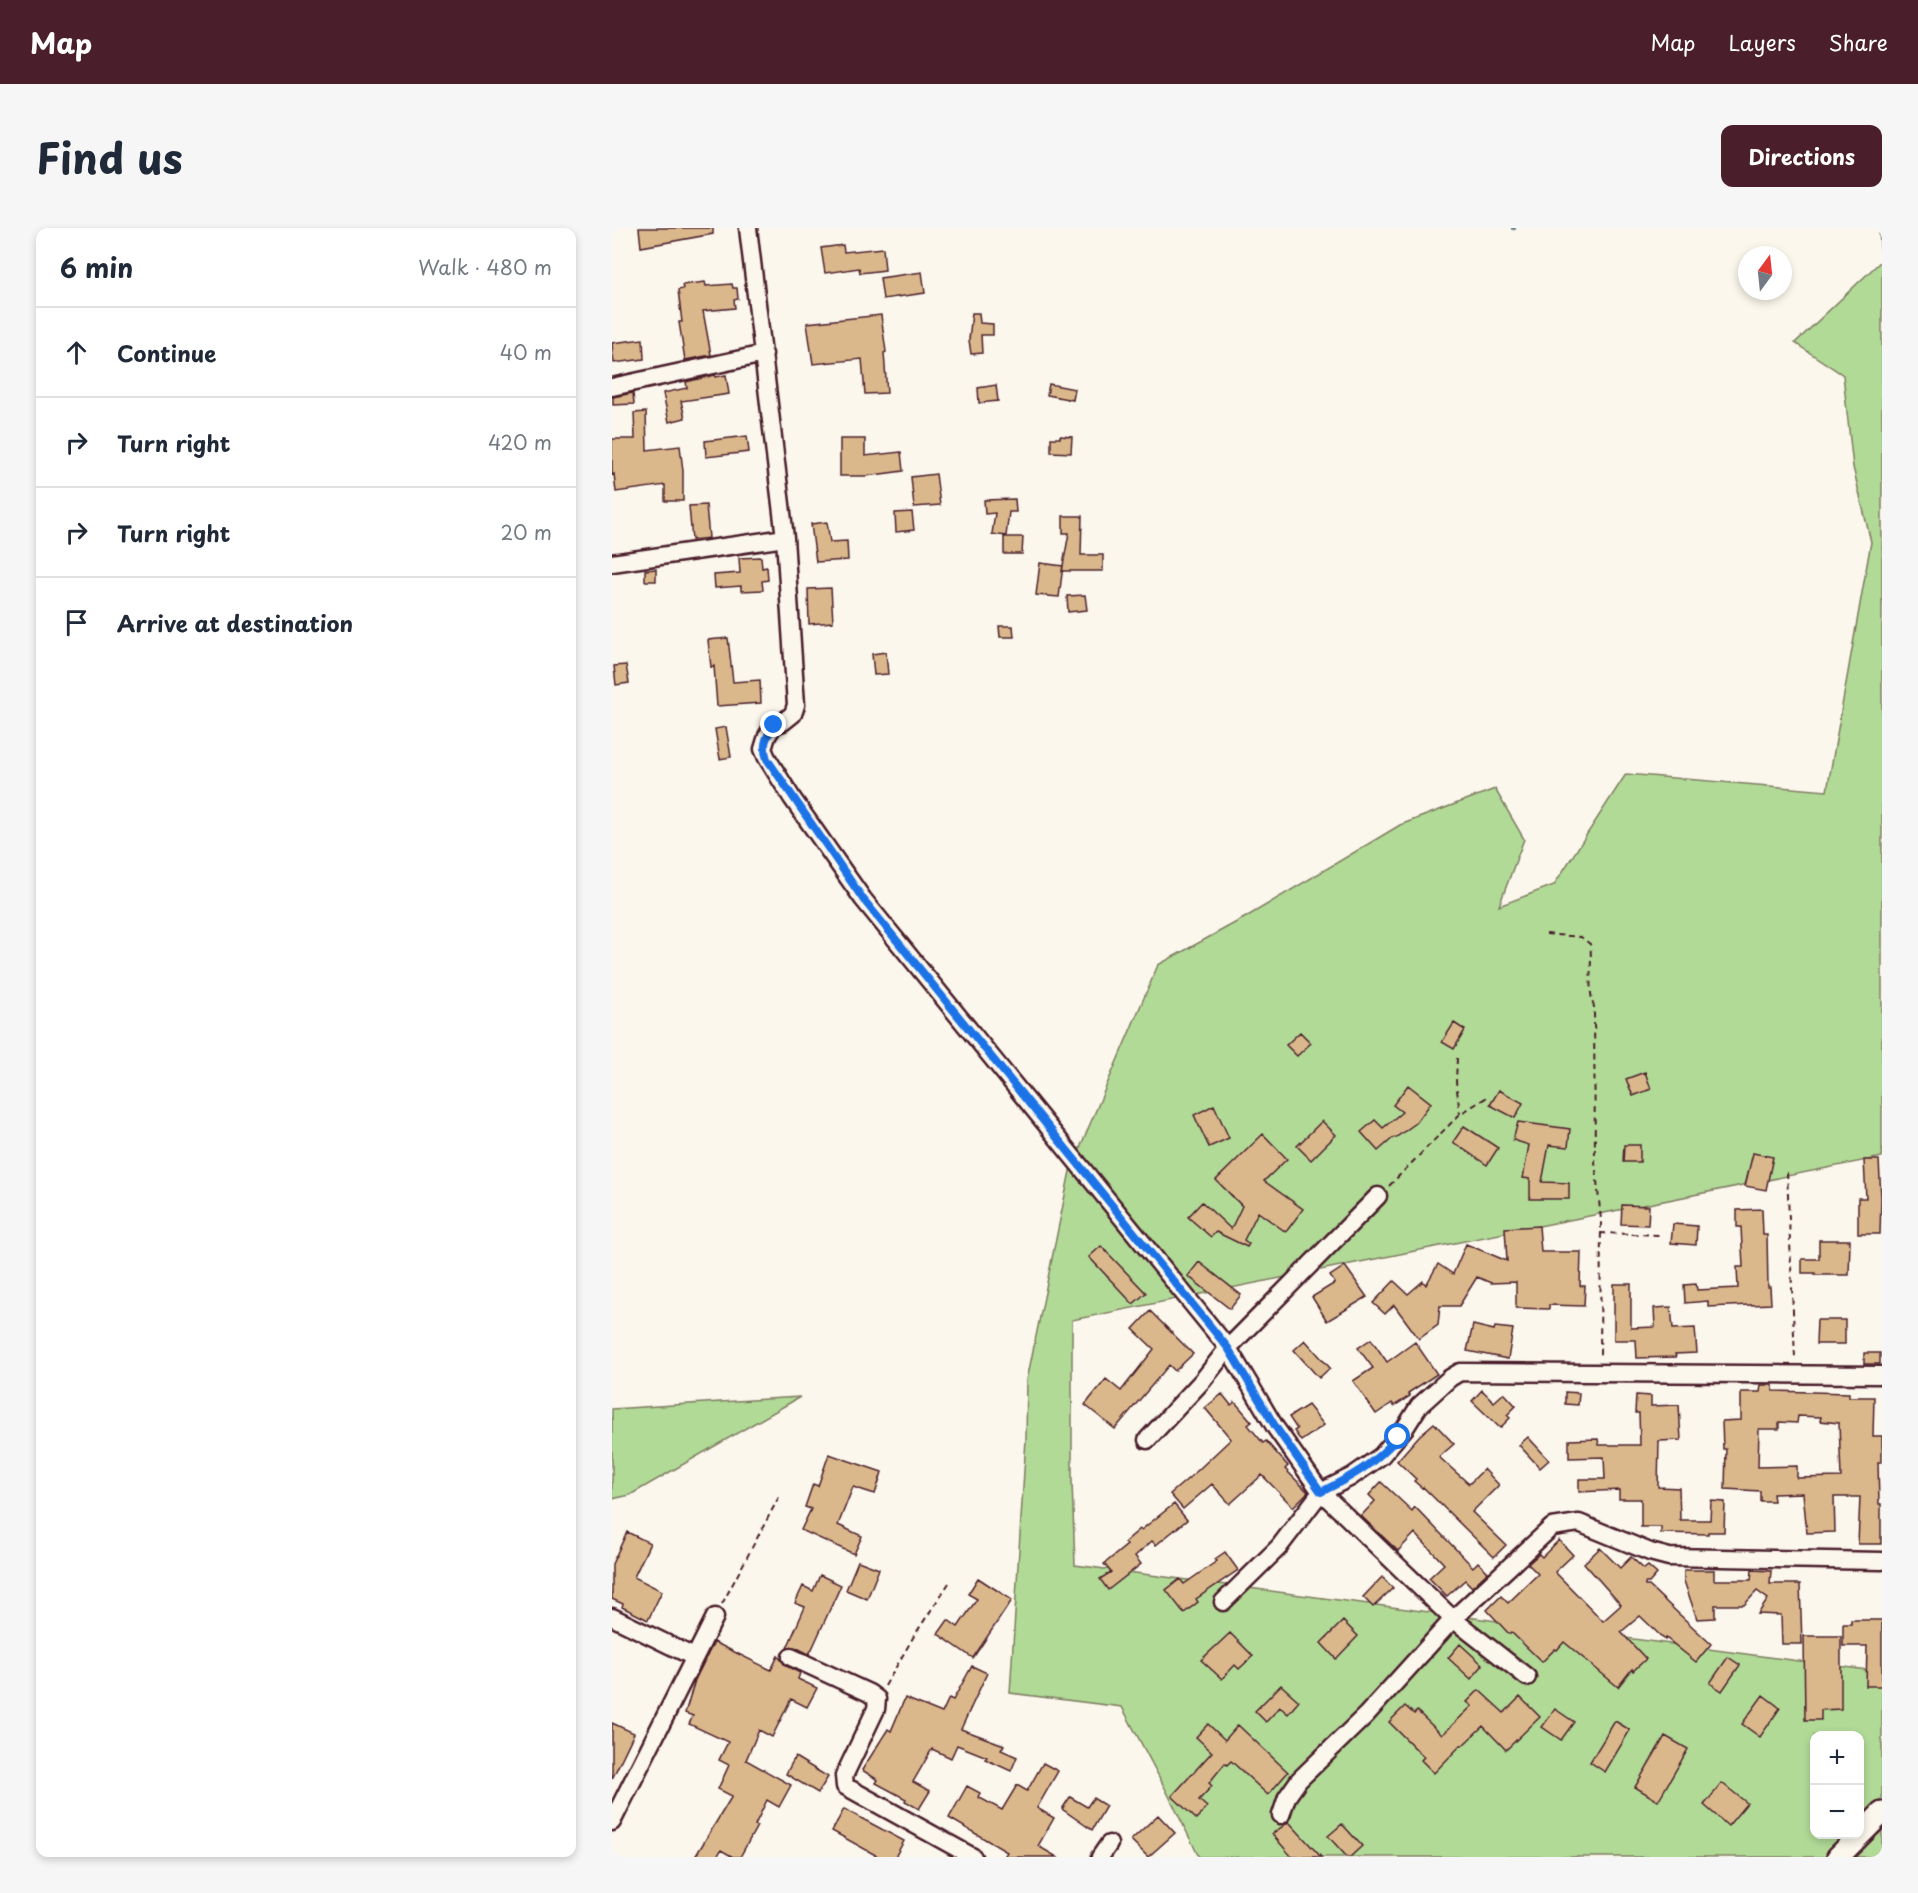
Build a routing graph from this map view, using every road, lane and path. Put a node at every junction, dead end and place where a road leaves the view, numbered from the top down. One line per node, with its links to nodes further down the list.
1 (747, 228): 2 (street)
2 (764, 354): 3 (street); 4 (street)
3 (612, 387)
4 (785, 538): 5 (street); 14 (street)
5 (612, 563)
6 (1546, 934): 12 (path)
7 (1456, 1058): 9 (path)
8 (1489, 1096): 9 (path)
9 (1460, 1114): 11 (path)
10 (1786, 1172): 16 (path)
11 (1378, 1196): 14 (street)
12 (1600, 1233): 13 (path); 15 (path)
13 (1662, 1235)
14 (1228, 1348): 18 (street); 19 (street)
15 (1600, 1372): 16 (street); 19 (street)
16 (1796, 1373): 17 (street)
17 (1882, 1375)
18 (1148, 1440)
19 (1321, 1492): 23 (street); 26 (street)
20 (779, 1497): 25 (path)
21 (1882, 1561): 26 (street)
22 (949, 1583): 30 (path)
23 (1223, 1602)
24 (612, 1617): 27 (street)
25 (715, 1617): 27 (street)
26 (1453, 1619): 29 (street); 32 (street)
27 (694, 1657): 33 (street)
28 (791, 1657): 30 (street)
29 (1527, 1677)
30 (877, 1699): 34 (street)
31 (1882, 1813): 35 (street)
32 (1281, 1815)
33 (612, 1819)
34 (973, 1857)
35 (1838, 1857)

